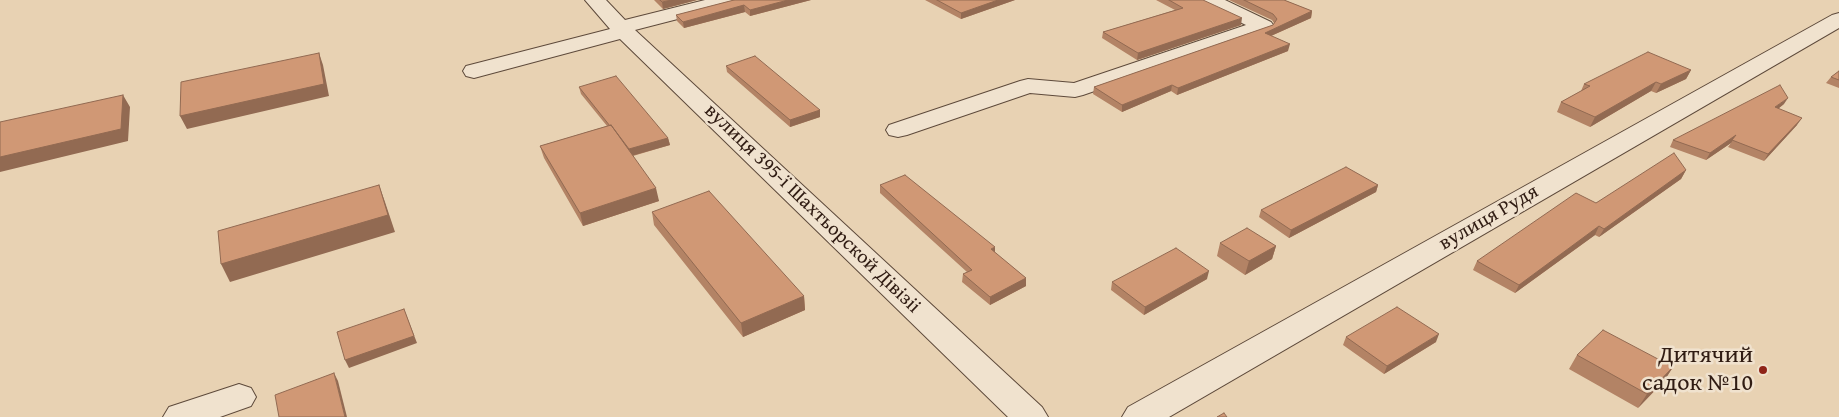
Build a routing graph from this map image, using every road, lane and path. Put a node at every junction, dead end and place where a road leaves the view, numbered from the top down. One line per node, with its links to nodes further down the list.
1 (595, 0): 5 (street, вулиця 395-ї Шахтьорской Дівізіі)
2 (729, 0): 5 (street)
3 (1209, 0): 7 (street)
4 (1839, 19): 11 (street, вулиця Рудя)
5 (623, 29): 6 (street); 10 (street, вулиця 395-ї Шахтьорской Дівізіі)
6 (474, 71)
7 (898, 130)
8 (239, 397): 9 (street)
9 (181, 417)
10 (1030, 417)
11 (1140, 417)

